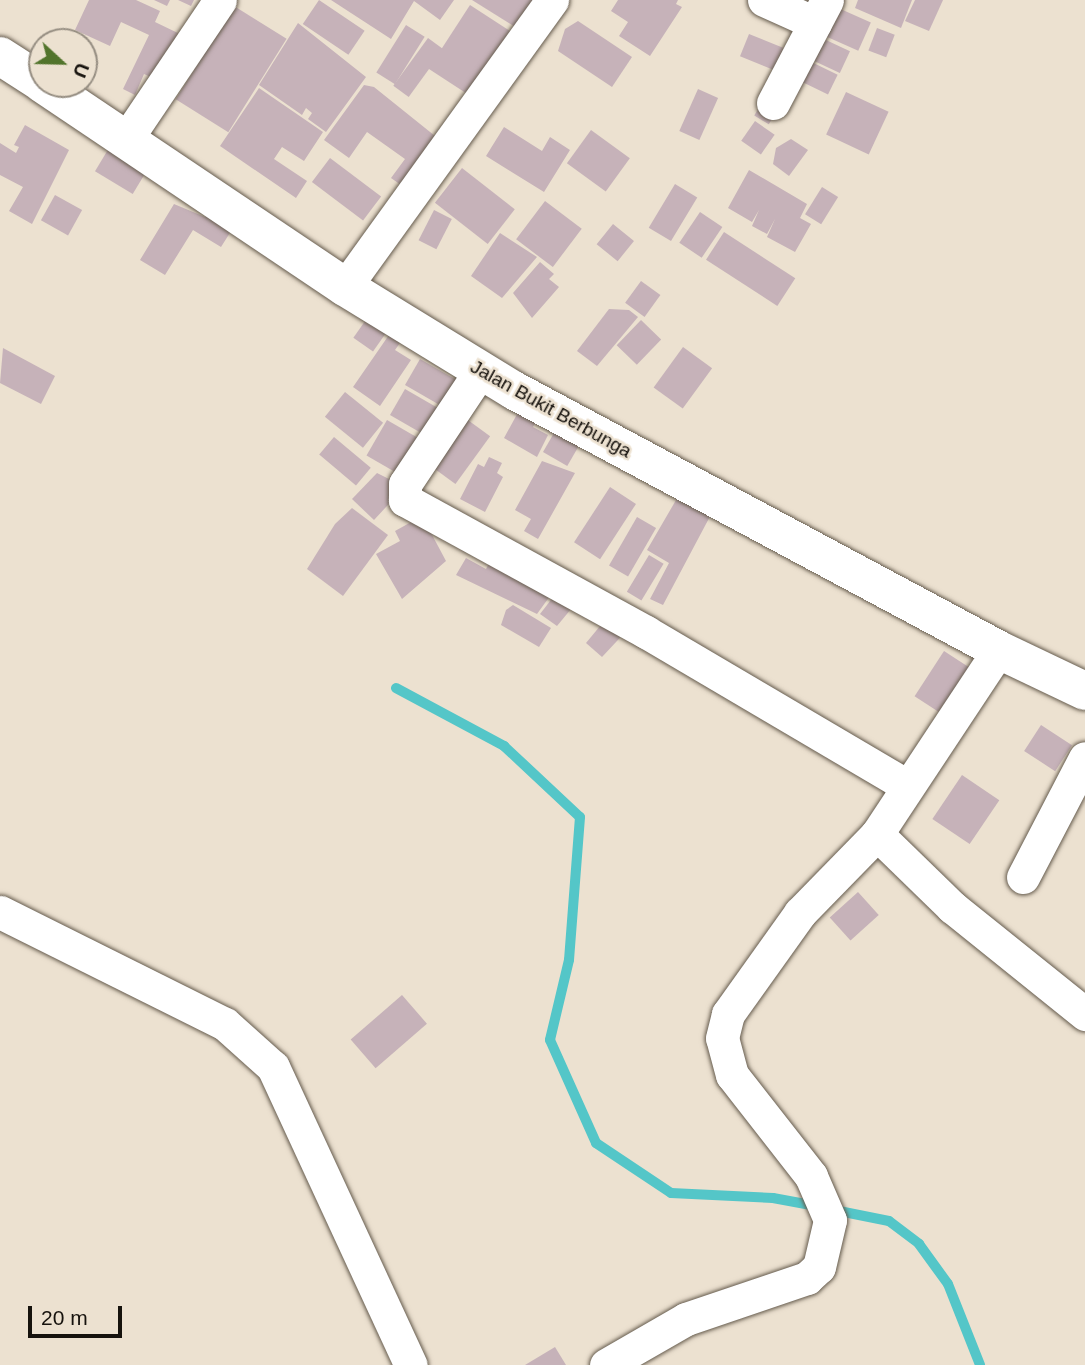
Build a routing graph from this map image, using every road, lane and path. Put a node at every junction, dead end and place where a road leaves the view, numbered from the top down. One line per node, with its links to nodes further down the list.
1 (220, 0): 9 (street)
2 (552, 0): 10 (street)
3 (764, 0): 4 (street)
4 (821, 11): 8 (street)
5 (0, 56): 6 (main road, Jalan Bukit Berbunga)
6 (28, 74)
7 (65, 98): 9 (main road, Jalan Bukit Berbunga)
8 (773, 103)
9 (128, 138): 10 (main road, Jalan Bukit Berbunga)
10 (345, 287): 11 (main road, Jalan Bukit Berbunga)
11 (481, 370): 12 (main road, Jalan Bukit Berbunga); 15 (street)
12 (999, 650): 13 (main road, Jalan Bukit Berbunga); 15 (street)
13 (1085, 691)
14 (1085, 758): 17 (street)
15 (906, 785): 16 (street)
16 (877, 834): 19 (street); 21 (street)
17 (1023, 877)
18 (0, 912): 20 (street)
19 (1085, 1014)
20 (411, 1365)
21 (606, 1365)

